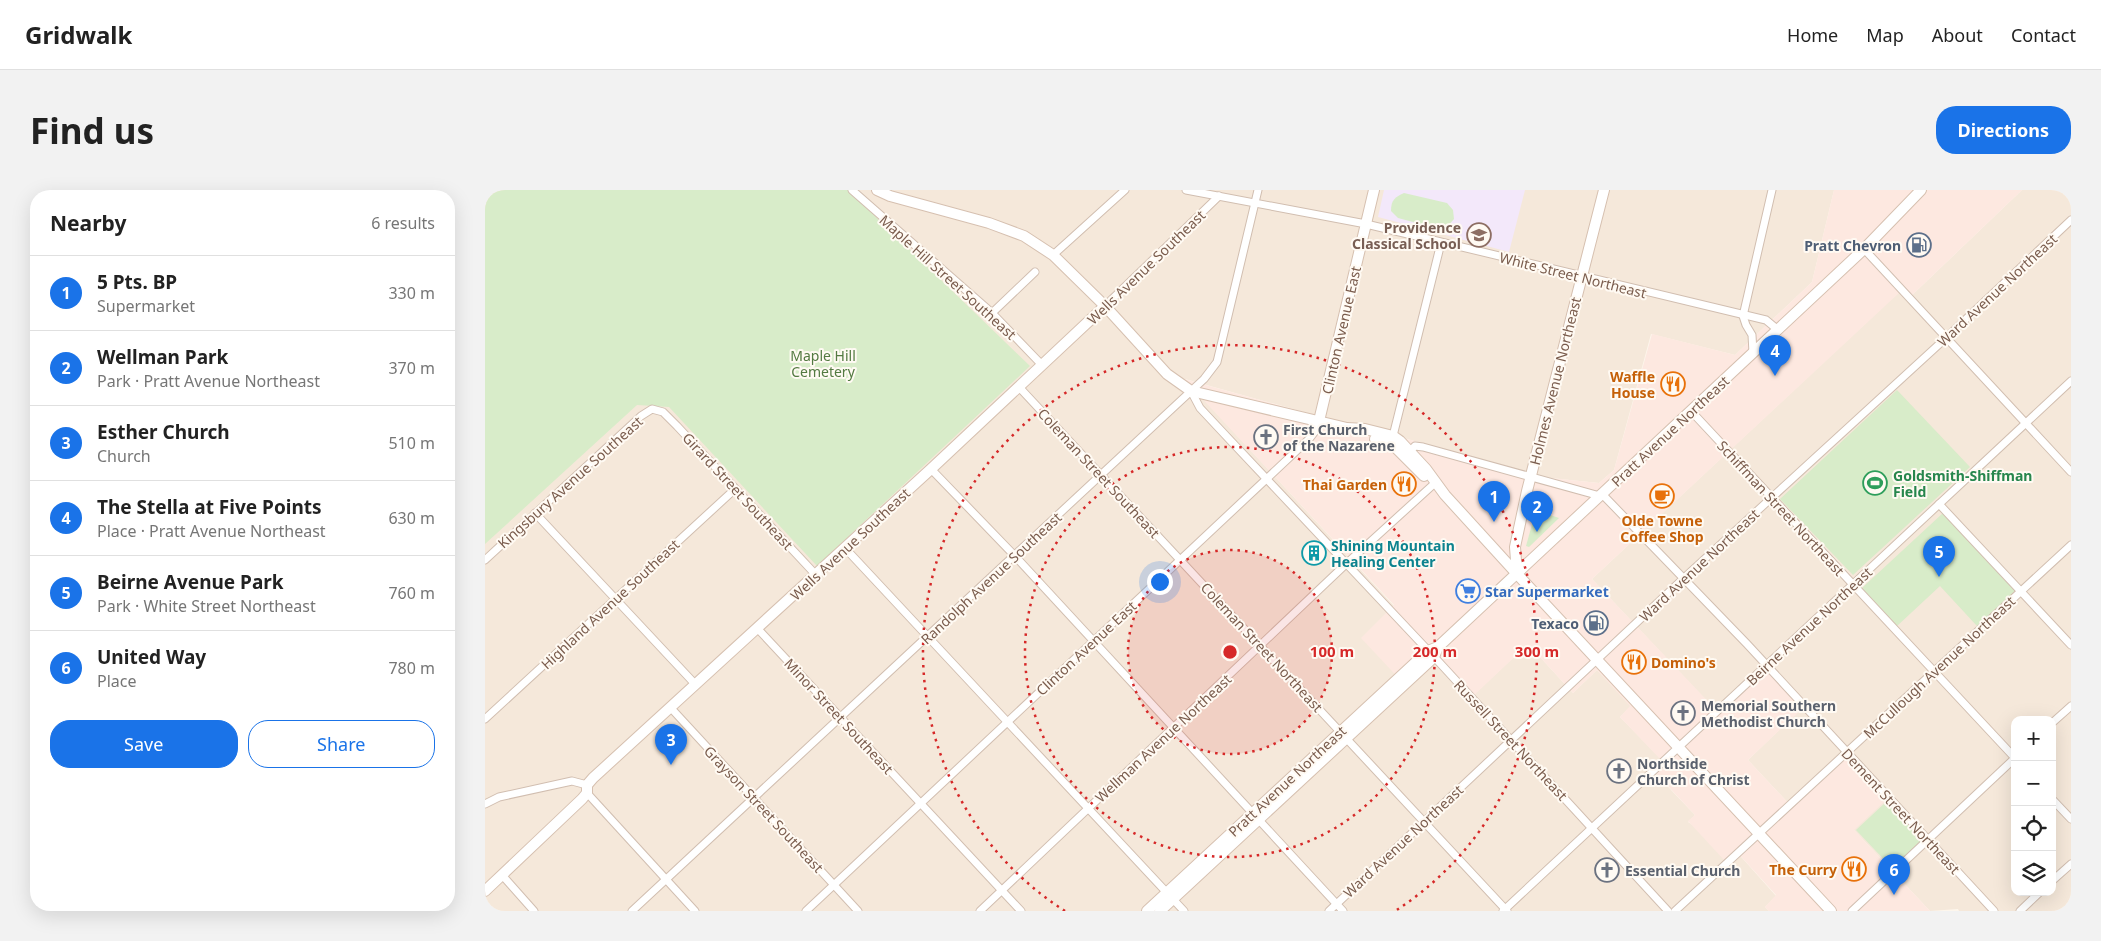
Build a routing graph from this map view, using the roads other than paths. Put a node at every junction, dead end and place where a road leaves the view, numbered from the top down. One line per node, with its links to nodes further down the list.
1 (852, 190): 22 (street, Maple Hill Street Southeast)
2 (877, 190): 18 (main road)
3 (1125, 190): 18 (street)
4 (1187, 190): 11 (street, White Street Northeast)
5 (1258, 190): 12 (street, Randolph Avenue Southeast)
6 (1373, 190): 15 (main road, Clinton Avenue East)
7 (1605, 190): 20 (main road, Holmes Avenue Northeast)
8 (1772, 190): 23 (street)
9 (1921, 190): 13 (main road, Pratt Avenue Northeast)
10 (1930, 190): 13 (main road, Pratt Avenue Northeast)
11 (1219, 196): 12 (street, White Street Northeast); 21 (street, Wells Avenue Southeast)
12 (1255, 203): 15 (street, White Street Northeast); 30 (street, Randolph Avenue Southeast)
13 (1901, 213): 17 (main road, Pratt Avenue Northeast)
14 (2071, 220): 25 (street, Ward Avenue Northeast)
15 (1366, 224): 16 (street, White Street Northeast); 33 (main road, Clinton Avenue East)
16 (1441, 243): 20 (street, White Street Northeast); 36 (street)
17 (1864, 249): 24 (main road, Pratt Avenue Northeast); 25 (street)
18 (1053, 255): 21 (main road)
19 (1035, 272): 22 (street)
20 (1582, 277): 23 (street, White Street Northeast); 41 (main road, Holmes Avenue Northeast)
21 (1105, 306): 27 (main road, Wells Avenue Southeast); 30 (main road)
22 (992, 313): 27 (street, Maple Hill Street Southeast)
23 (1743, 316): 24 (street, White Street Northeast); 26 (street)
24 (1778, 330): 26 (main road, Pratt Avenue Northeast)
25 (1947, 337): 34 (street); 46 (street, Ward Avenue Northeast)
26 (1753, 353): 32 (main road, Pratt Avenue Northeast)
27 (1042, 366): 29 (main road, Wells Avenue Southeast)
28 (2071, 381): 34 (street, Beirne Avenue Northeast)
29 (1019, 387): 38 (main road, Wells Avenue Southeast); 40 (street, Coleman Street Southeast)
30 (1191, 390): 33 (main road); 40 (street, Randolph Avenue Southeast); 42 (street, Russell Street Northeast)
31 (657, 411): 44 (street, Girard Street Southeast); 48 (street, Kingsbury Avenue Southeast)
32 (1691, 411): 45 (main road, Pratt Avenue Northeast); 46 (street, Schiffman Street Northeast)
33 (1319, 421): 35 (main road); 42 (street, Clinton Avenue East)
34 (2026, 423): 39 (street); 47 (street, Beirne Avenue Northeast)
35 (1347, 428): 36 (main road); 43 (main road)
36 (1393, 436): 37 (main road)
37 (1410, 451): 41 (street, Dement Street Northeast); 43 (main road)
38 (931, 470): 50 (main road, Wells Avenue Southeast); 51 (street)
39 (2071, 472)
40 (1101, 474): 51 (street, Randolph Avenue Southeast); 53 (street, Coleman Street Southeast)
41 (1531, 476): 45 (street, Dement Street Northeast); 55 (main road, Holmes Avenue Northeast)
42 (1267, 479): 53 (street, Clinton Avenue East); 54 (street, Russell Street Northeast)
43 (1435, 484): 54 (street, Wellman Avenue Northeast); 55 (main road)
44 (735, 489): 56 (street, Girard Street Southeast); 60 (street, Highland Avenue Southeast)
45 (1601, 495): 55 (main road, Pratt Avenue Northeast); 57 (street, Dement Street Northeast)
46 (1772, 498): 57 (street, Ward Avenue Northeast); 58 (street, Schiffman Street Northeast)
47 (1939, 504): 58 (street, Beirne Avenue Northeast); 59 (street)
48 (535, 513): 52 (street, Kingsbury Avenue Southeast); 60 (street)
49 (2071, 545): 59 (street, McCullough Avenue Northeast)
50 (845, 548): 56 (main road, Wells Avenue Southeast); 62 (street)
51 (1014, 555): 62 (street, Randolph Avenue Southeast); 63 (street)
52 (485, 560)
53 (1180, 560): 63 (street, Clinton Avenue East); 65 (street, Coleman Street Northeast)
54 (1347, 564): 65 (street, Wellman Avenue Northeast); 66 (street, Russell Street Northeast)
55 (1517, 574): 66 (main road, Pratt Avenue Northeast); 67 (main road)
56 (816, 575): 61 (main road, Wells Avenue Southeast)
57 (1684, 578): 67 (street, Ward Avenue Northeast); 68 (street, Dement Street Northeast)
58 (1852, 585): 68 (street, Beirne Avenue Northeast); 69 (street, Schiffman Street Northeast)
59 (2021, 592): 64 (street); 69 (street, McCullough Avenue Northeast)
60 (615, 600): 70 (street); 74 (street, Highland Avenue Southeast)
61 (758, 629): 70 (main road, Wells Avenue Southeast); 73 (street, Minor Street Southeast)
62 (927, 637): 73 (street, Randolph Avenue Southeast); 76 (street)
63 (1094, 641): 76 (street, Clinton Avenue East); 77 (street)
64 (2071, 645)
65 (1262, 646): 77 (street, Wellman Avenue Northeast); 78 (street, Coleman Street Northeast)
66 (1431, 654): 78 (main road, Pratt Avenue Northeast); 79 (street, Russell Street Northeast)
67 (1597, 660): 79 (street, Ward Avenue Northeast); 80 (main road)
68 (1766, 665): 80 (street, Beirne Avenue Northeast); 81 (street, Dement Street Northeast)
69 (1933, 672): 81 (street, McCullough Avenue Northeast); 82 (street, Schiffman Street Northeast)
70 (695, 684): 72 (main road, Wells Avenue Southeast)
71 (2071, 706): 75 (street)
72 (670, 707): 84 (main road, Wells Avenue Southeast); 85 (street, Grayson Street Southeast)
73 (841, 717): 85 (street, Randolph Avenue Southeast); 86 (street, Minor Street Southeast)
74 (485, 719)
75 (2056, 719)
76 (1007, 722): 86 (street, Clinton Avenue East); 89 (street)
77 (1174, 728): 89 (street, Wellman Avenue Northeast); 90 (street)
78 (1343, 735): 90 (main road, Pratt Avenue Northeast); 92 (street, Coleman Street Northeast)
79 (1511, 741): 92 (street, Ward Avenue Northeast); 93 (street, Russell Street Northeast)
80 (1679, 747): 93 (street, Beirne Avenue Northeast); 94 (main road)
81 (1847, 752): 94 (street, McCullough Avenue Northeast); 95 (street, Dement Street Northeast)
82 (2011, 754)
83 (2012, 761): 95 (street)
84 (587, 789): 88 (street); 97 (main road, Wells Avenue Southeast); 99 (street)
85 (753, 798): 99 (street, Randolph Avenue Southeast); 100 (street, Grayson Street Southeast)
86 (921, 803): 100 (street, Clinton Avenue East); 101 (street, Minor Street Southeast)
87 (2056, 803): 91 (street)
88 (485, 804)
89 (1087, 809): 101 (street, Wellman Avenue Northeast); 103 (street)
90 (1256, 817): 103 (main road, Pratt Avenue Northeast); 105 (street)
91 (2071, 819)
92 (1425, 822): 105 (street, Ward Avenue Northeast); 106 (street, Coleman Street Northeast)
93 (1592, 828): 106 (street, Beirne Avenue Northeast); 119 (street, Russell Street Northeast)
94 (1759, 833): 120 (street, McCullough Avenue Northeast); 121 (main road)
95 (1928, 840): 122 (street); 123 (street, Dement Street Northeast)
96 (2071, 864): 98 (street)
97 (502, 875): 102 (main road, Wells Avenue Southeast); 107 (street)
98 (2056, 877)
99 (666, 879): 108 (street, Randolph Avenue Southeast); 109 (street)
100 (834, 884): 110 (street, Clinton Avenue East); 111 (street, Grayson Street Southeast)
101 (1001, 890): 112 (street, Wellman Avenue Northeast); 113 (street, Minor Street Southeast)
102 (485, 891)
103 (1170, 896): 114 (main road, Pratt Avenue Northeast); 115 (main road, Pratt Avenue Northeast); 116 (street)
104 (2037, 896): 124 (street)
105 (1337, 904): 117 (street, Ward Avenue Northeast); 118 (street)
106 (1505, 910)
107 (534, 911)
108 (632, 911)
109 (695, 911)
110 (806, 911)
111 (858, 911)
112 (980, 911)
113 (1021, 911)
114 (1147, 911)
115 (1160, 911)
116 (1184, 911)
117 (1329, 911)
118 (1343, 911)
119 (1668, 911)
120 (1675, 911)
121 (1831, 911)
122 (1851, 911)
123 (1994, 911)
124 (2020, 911)

